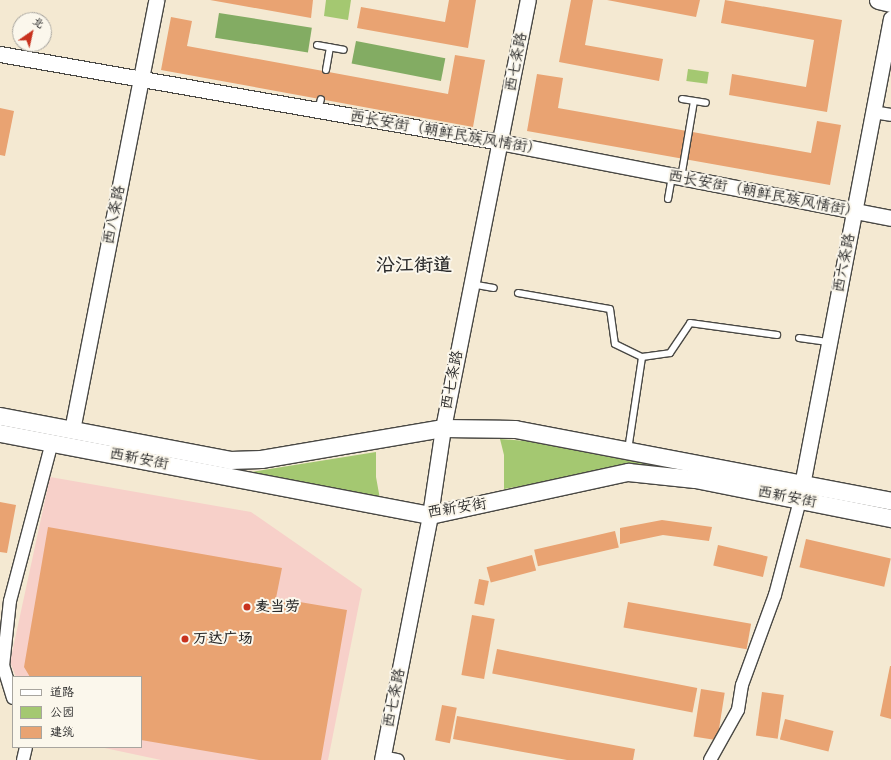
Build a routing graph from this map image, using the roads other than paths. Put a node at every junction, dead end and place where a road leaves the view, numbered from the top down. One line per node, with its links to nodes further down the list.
1 (156, 0): 11 (street, 西八条路)
2 (528, 0): 17 (street, 西七条路)
3 (878, 0): 4 (main road)
4 (891, 3)
5 (891, 18): 15 (street, 西六条路)
6 (318, 45): 7 (lane)
7 (330, 47): 8 (lane); 10 (lane)
8 (344, 50)
9 (0, 54): 11 (street, 西长安街（朝鲜民族风情街）)
10 (326, 70)
11 (140, 79): 17 (street, 西长安街（朝鲜民族风情街）); 31 (street, 西八条路)
12 (682, 99): 13 (lane)
13 (694, 101): 14 (lane); 18 (lane)
14 (706, 103)
15 (873, 112): 16 (street); 20 (street, 西六条路)
16 (891, 115)
17 (500, 142): 18 (street, 西长安街（朝鲜民族风情街）); 22 (street, 西七条路)
18 (676, 177): 19 (lane); 20 (street, 西长安街（朝鲜民族风情街）)
19 (668, 200)
20 (854, 211): 21 (street, 西长安街（朝鲜民族风情街）); 27 (street, 西六条路)
21 (891, 218)
22 (471, 284): 23 (lane); 30 (street, 西七条路)
23 (494, 288)
24 (518, 292): 28 (lane)
25 (777, 335): 28 (lane)
26 (799, 338): 27 (lane)
27 (828, 342): 35 (street, 西六条路)
28 (642, 357): 34 (lane)
29 (0, 416): 31 (main road, 西新安街)
30 (443, 428): 31 (main road, 西新安街); 34 (main road, 西新安街); 37 (street, 西七条路)
31 (72, 430)
32 (0, 433): 33 (main road, 西新安街)
33 (52, 442): 37 (main road, 西新安街); 39 (street)
34 (628, 452): 35 (main road, 西新安街)
35 (802, 492): 36 (main road, 西新安街); 37 (main road, 西新安街); 38 (main road, 西新安街); 44 (street)
36 (891, 501)
37 (430, 515): 41 (street, 西七条路)
38 (891, 518)
39 (12, 695)
40 (26, 748): 42 (street)
41 (382, 758): 43 (street)
42 (23, 760)
43 (398, 760)
44 (710, 760)

